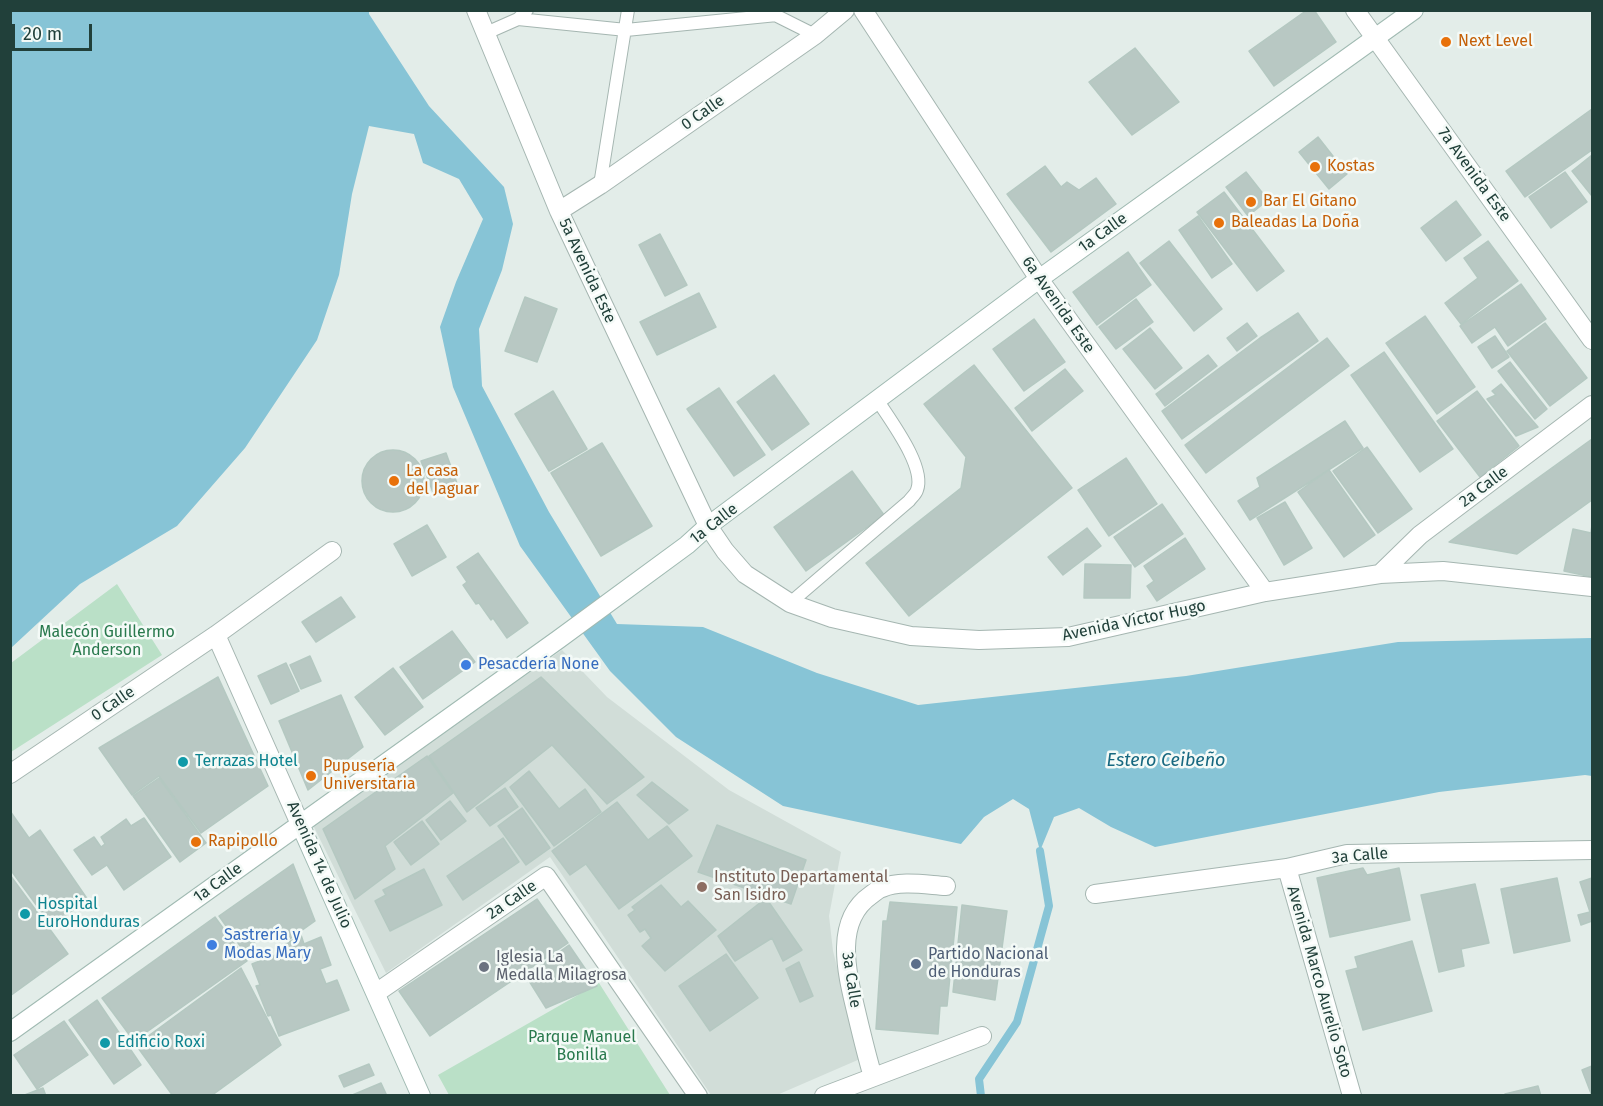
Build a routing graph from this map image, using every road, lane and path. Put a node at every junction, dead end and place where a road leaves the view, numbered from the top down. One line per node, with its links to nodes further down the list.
1 (476, 10): 11 (street, 5a Avenida Este)
2 (628, 10): 10 (lane)
3 (764, 10): 9 (lane)
4 (845, 10): 12 (street, 0 Calle)
5 (863, 10): 16 (street, 6a Avenida Este)
6 (1355, 10): 13 (street, 7a Avenida Este)
7 (1414, 10): 13 (street, 1a Calle)
8 (522, 15): 10 (lane); 11 (lane)
9 (777, 15): 10 (lane); 12 (lane)
10 (626, 30): 14 (lane)
11 (484, 34): 15 (street, 5a Avenida Este)
12 (814, 35): 14 (street, 0 Calle)
13 (1375, 38): 16 (street, 1a Calle); 17 (street, 7a Avenida Este)
14 (600, 185): 15 (street, 0 Calle)
15 (560, 211): 20 (street, 5a Avenida Este)
16 (1038, 279): 18 (street, 1a Calle); 24 (street, 6a Avenida Este)
17 (1593, 340)
18 (878, 401): 20 (street, 1a Calle); 25 (lane)
19 (1593, 405): 22 (street, 2a Calle)
20 (708, 526): 25 (street, Avenida Víctor Hugo); 28 (street, 1a Calle)
21 (332, 551): 26 (street, 0 Calle)
22 (1380, 574): 23 (street, Avenida Víctor Hugo); 24 (street, Avenida Víctor Hugo)
23 (1593, 587)
24 (1265, 592): 25 (street, Avenida Víctor Hugo)
25 (790, 603)
26 (216, 635): 27 (street, 0 Calle); 28 (street, Avenida 14 de Julio)
27 (10, 774)
28 (300, 824): 33 (street, Avenida 14 de Julio); 34 (street, 1a Calle)
29 (1593, 850): 30 (street, 3a Calle)
30 (1287, 868): 32 (street, 3a Calle); 40 (street, Avenida Marco Aurelio Soto)
31 (946, 886): 36 (street, 3a Calle)
32 (1095, 894)
33 (376, 993): 37 (street, Avenida 14 de Julio); 38 (street, 2a Calle)
34 (10, 1032)
35 (982, 1036): 36 (street)
36 (873, 1077): 39 (street)
37 (421, 1095)
38 (698, 1095)
39 (824, 1095)
40 (1352, 1095)

